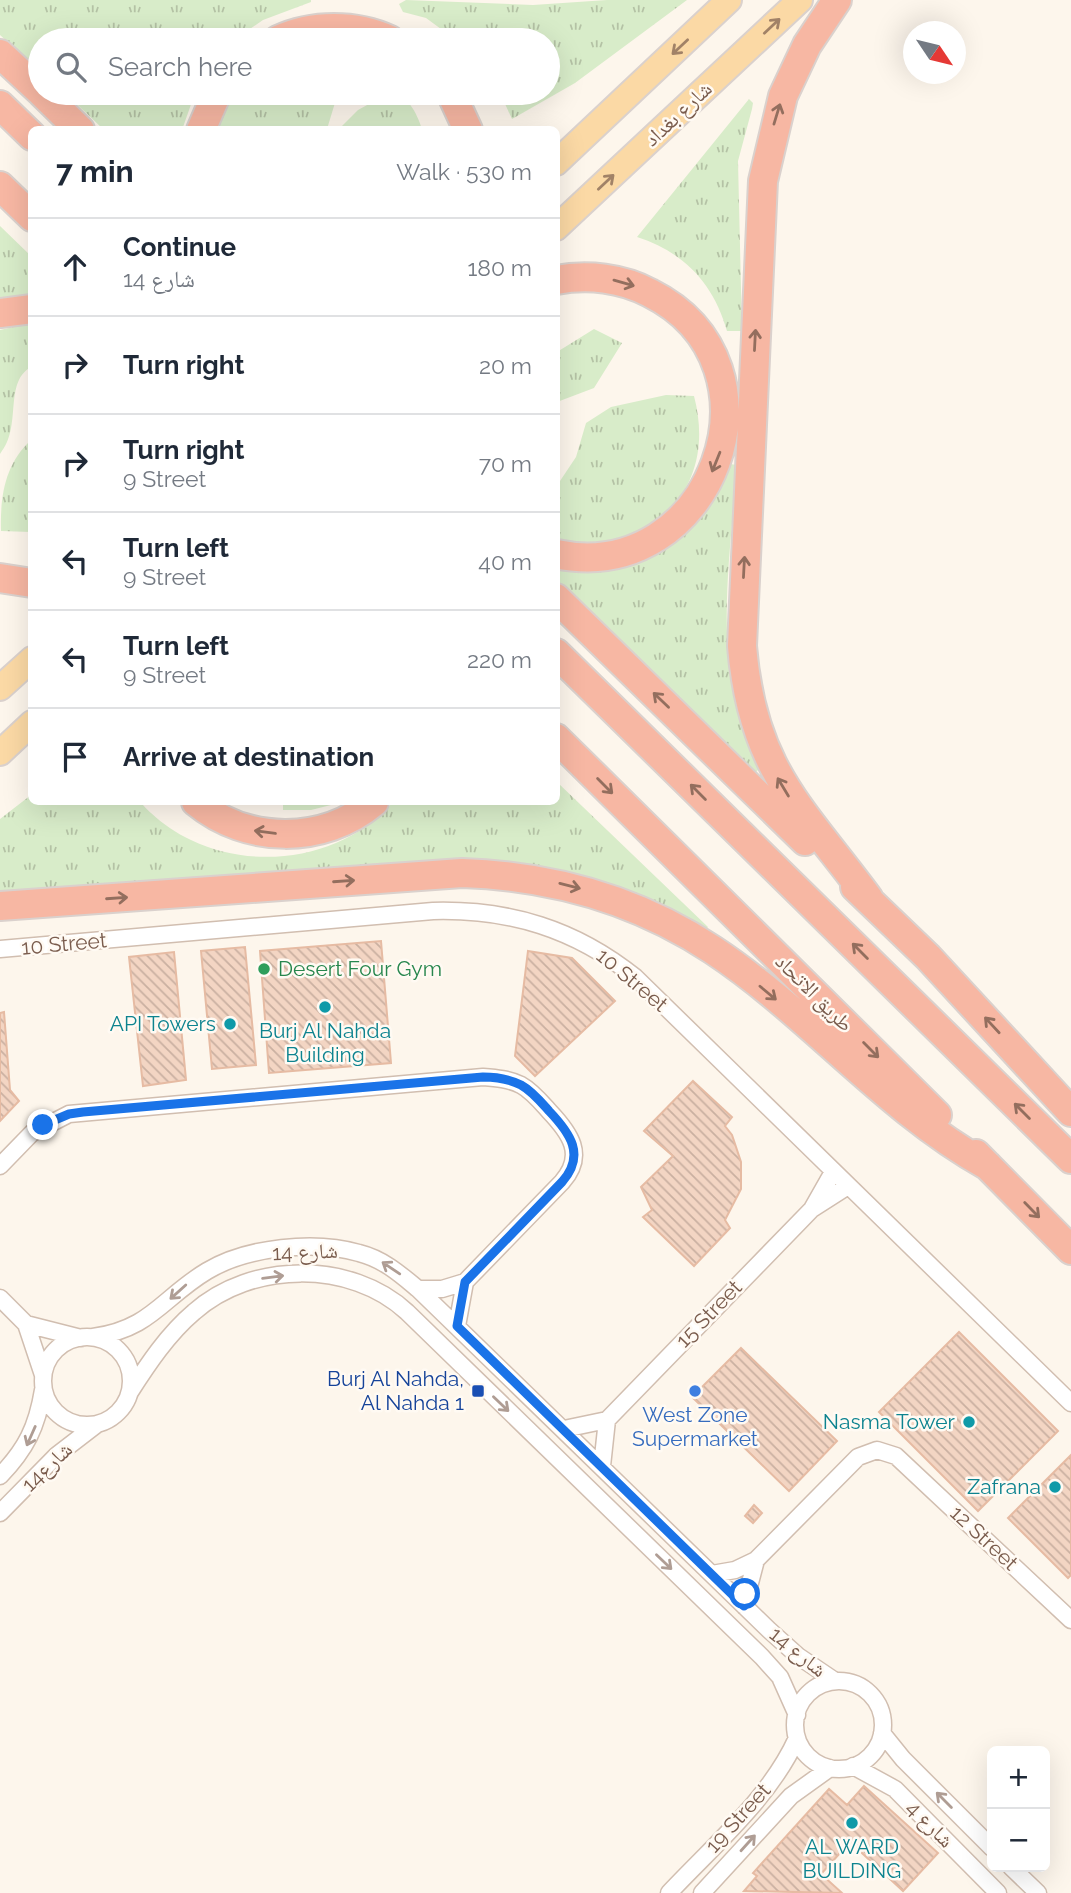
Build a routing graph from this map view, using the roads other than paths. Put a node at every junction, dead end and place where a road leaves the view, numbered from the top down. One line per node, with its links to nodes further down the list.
1 (729, 0): 14 (main road, one-way to 14)
2 (800, 0): 17 (main road, شارع بغداد, one-way to 2)
3 (837, 0): 33 (highway, one-way to 3)
4 (0, 54): 5 (highway)
5 (28, 80)
6 (0, 105): 13 (highway)
7 (54, 105): 10 (highway)
8 (212, 105): 11 (highway)
9 (457, 105): 12 (highway)
10 (76, 126)
11 (203, 126)
12 (466, 126)
13 (28, 132)
14 (560, 159)
15 (0, 186): 16 (highway)
16 (28, 213)
17 (560, 224)
18 (560, 280): 21 (highway, one-way to 21)
19 (28, 310): 20 (highway)
20 (0, 313)
21 (560, 554)
22 (0, 578): 23 (highway)
23 (28, 582)
24 (560, 602): 33 (highway, one-way to 24)
25 (560, 657): 39 (highway, one-way to 25)
26 (28, 663): 27 (main road)
27 (0, 688)
28 (28, 727): 30 (main road)
29 (560, 742): 41 (highway, طريق الاتحاد, one-way to 41)
30 (0, 753)
31 (201, 805): 32 (highway, one-way to 31)
32 (369, 805)
33 (869, 899): 38 (highway, one-way to 33)
34 (64, 902): 35 (highway); 36 (highway); 41 (highway, one-way to 41)
35 (0, 906)
36 (0, 916)
37 (0, 949): 42 (street, 10 Street)
38 (1071, 1112)
39 (1071, 1159)
40 (0, 1166): 46 (street)
41 (988, 1166): 45 (highway, طريق الاتحاد, one-way to 45)
42 (833, 1172): 43 (street, 10 Street); 44 (street)
43 (848, 1186): 44 (street); 54 (street, 10 Street)
44 (812, 1209): 55 (street, 15 Street)
45 (1071, 1251)
46 (465, 1282): 47 (street); 50 (street)
47 (418, 1289): 50 (street, شارع 14); 51 (street, شارع 14, one-way to 51)
48 (0, 1298): 49 (street)
49 (26, 1324): 51 (street); 52 (street)
50 (457, 1326): 57 (street, شارع 14)
51 (87, 1338): 52 (street); 53 (street)
52 (43, 1381): 56 (street); 59 (street, one-way to 59)
53 (130, 1392): 56 (street); 66 (street, شارع 14, one-way to 66)
54 (1071, 1403)
55 (607, 1420): 57 (street); 58 (street)
56 (96, 1424): 60 (street, شارع14)
57 (564, 1429): 58 (street, شارع 14)
58 (602, 1466): 62 (street, شارع 14)
59 (0, 1476)
60 (0, 1513)
61 (756, 1560): 62 (street); 63 (street); 64 (street, 12 Street)
62 (712, 1574): 63 (street, شارع 14)
63 (744, 1606): 65 (street, شارع 14)
64 (1071, 1620)
65 (835, 1681): 66 (street); 67 (street)
66 (797, 1715): 68 (street)
67 (882, 1733): 69 (street); 71 (street, شارع 4, one-way to 67)
68 (797, 1738): 70 (street); 73 (street, 19 Street)
69 (853, 1766): 70 (street); 75 (street, شارع 4)
70 (830, 1768): 74 (street, 19 Street, one-way to 70)
71 (987, 1843)
72 (1016, 1872): 76 (street)
73 (669, 1893)
74 (702, 1893)
75 (998, 1893)
76 (1038, 1893)

